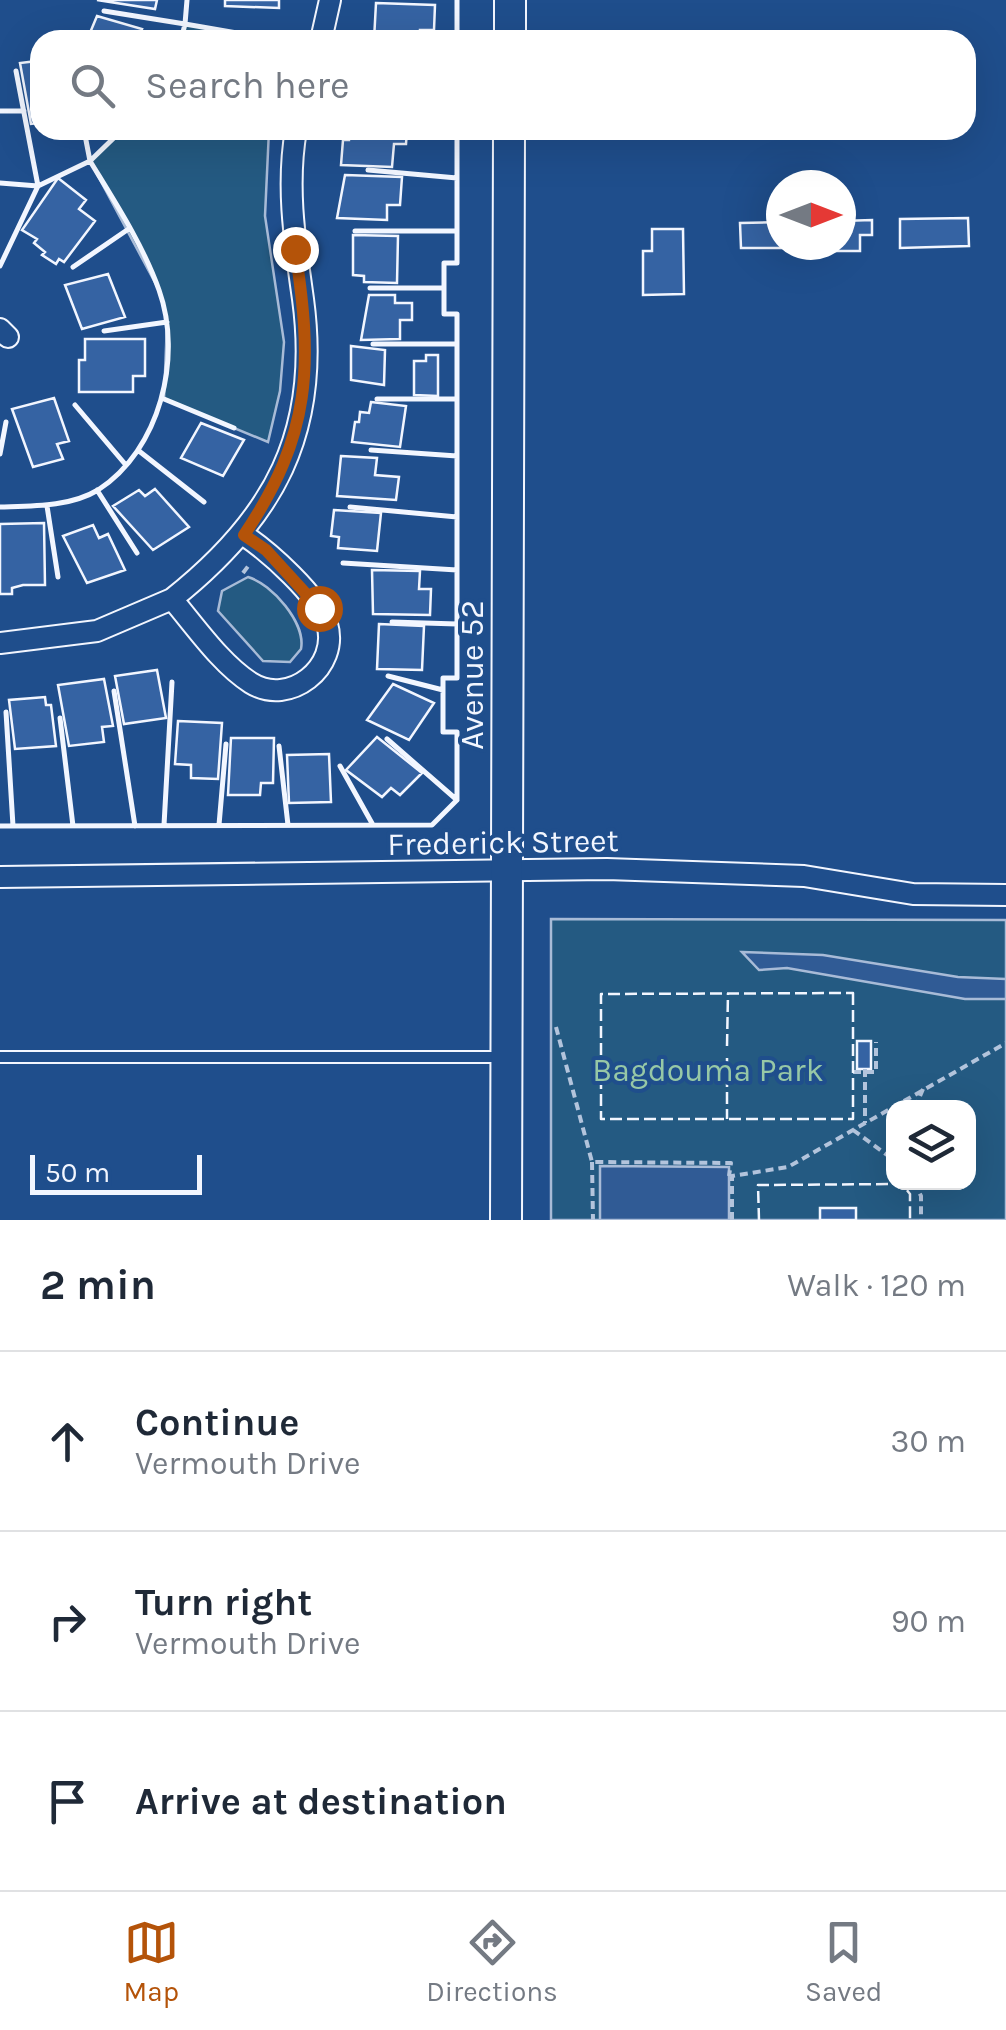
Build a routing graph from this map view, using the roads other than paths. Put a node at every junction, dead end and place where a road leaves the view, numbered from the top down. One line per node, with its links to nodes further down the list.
1 (330, 0): 3 (street)
2 (510, 0): 4 (main road)
3 (323, 30)
4 (510, 30)
5 (295, 140): 7 (street)
6 (509, 140): 10 (main road, Avenue 52)
7 (244, 535): 8 (street); 8 (street)
8 (172, 599): 9 (street)
9 (0, 643)
10 (506, 873): 11 (street, Frederick Street); 12 (street, Frederick Street); 14 (main road, Avenue 52)
11 (0, 877)
12 (1006, 895)
13 (0, 1057): 14 (lane)
14 (506, 1057): 15 (main road, Avenue 52)
15 (506, 1220)

